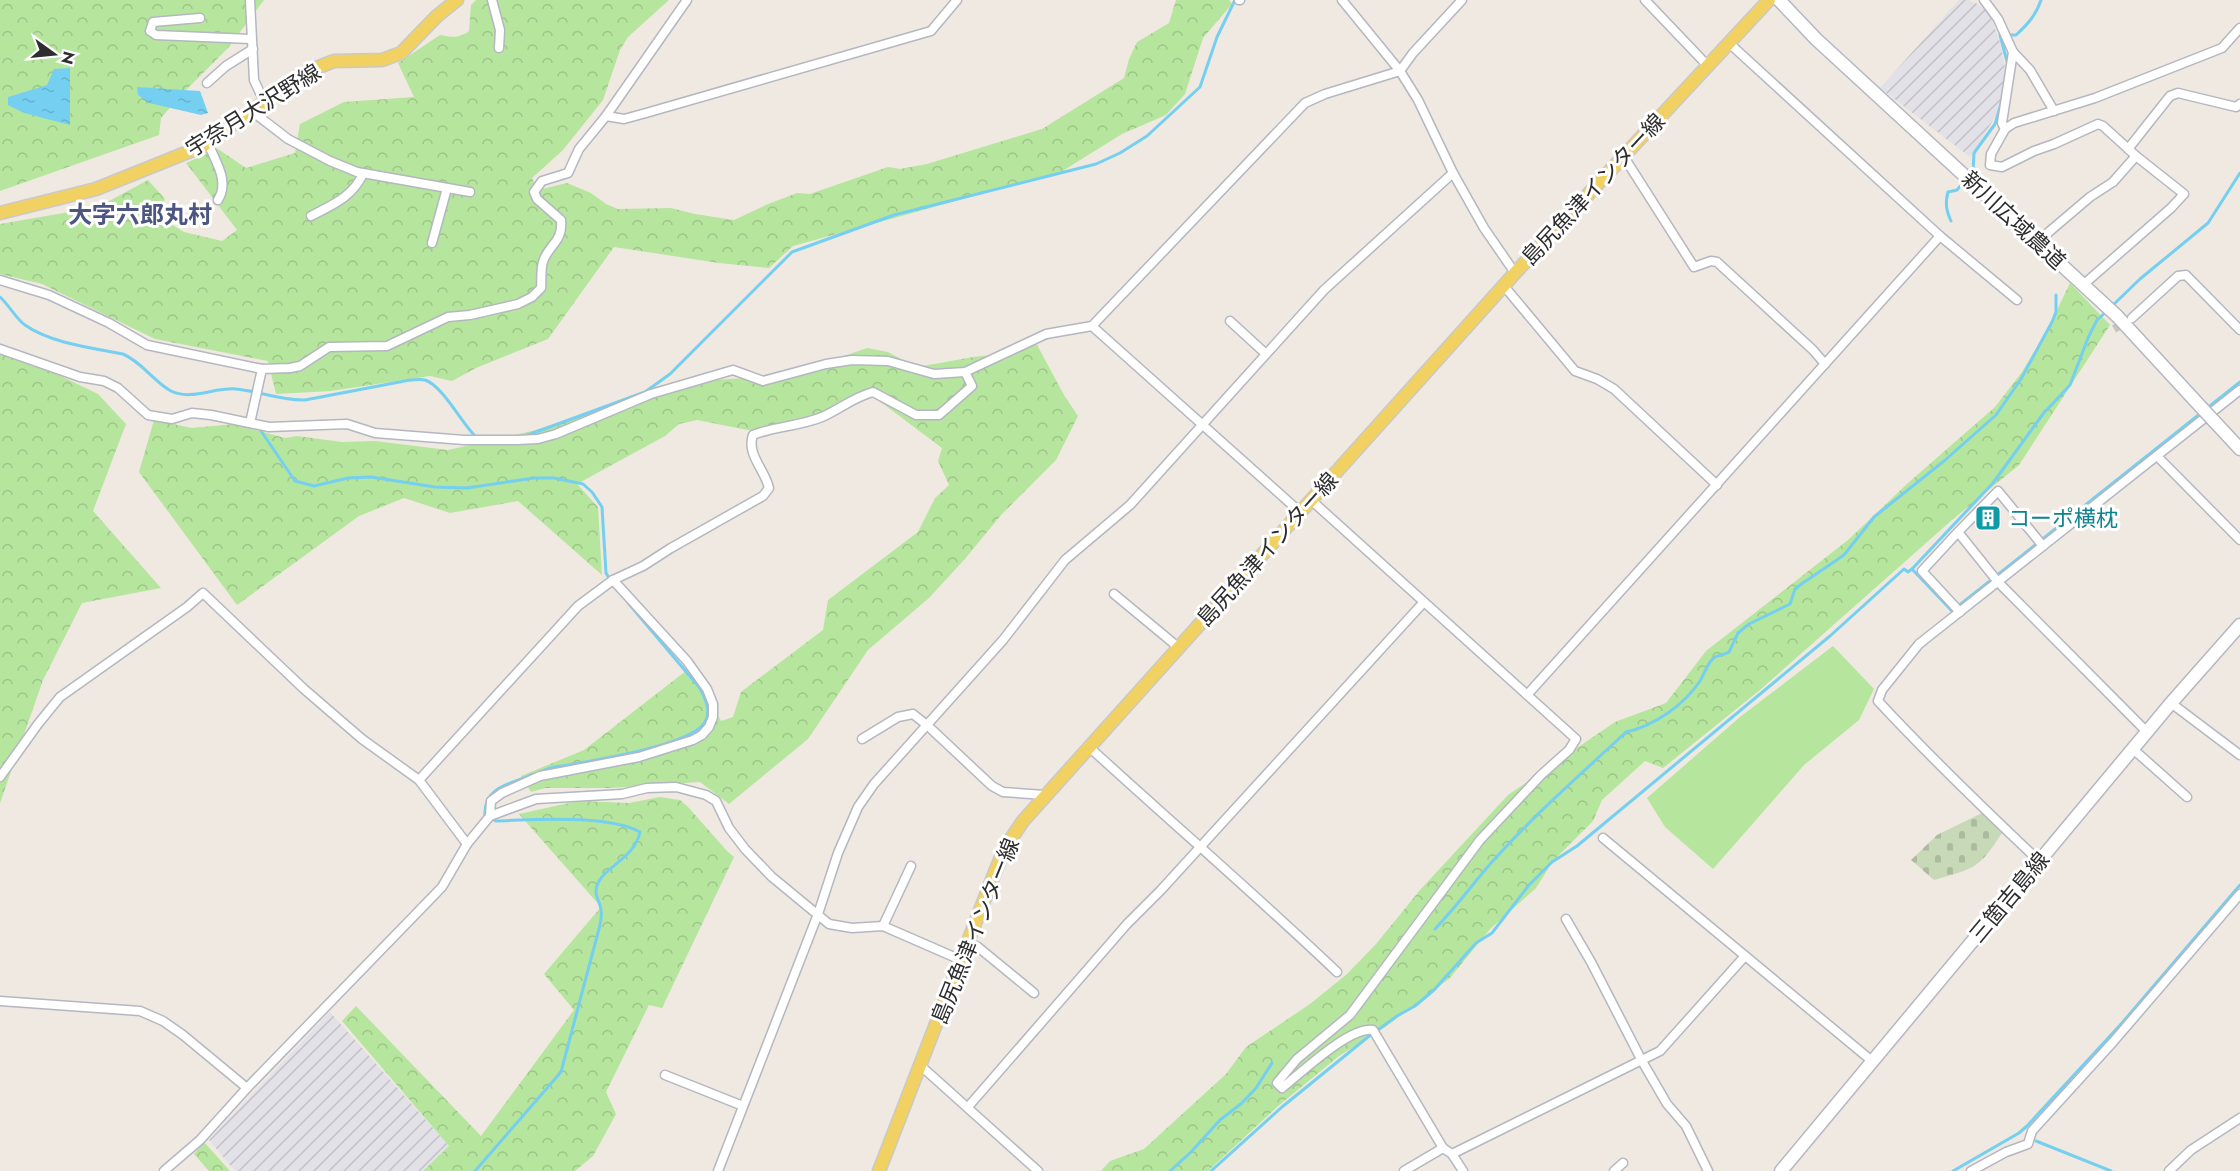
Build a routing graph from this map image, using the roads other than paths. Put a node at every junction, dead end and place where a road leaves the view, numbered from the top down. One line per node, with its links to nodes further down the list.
1 (250, 0): 14 (street)
2 (457, 0): 22 (main road, 宇奈月大沢野線)
3 (492, 0): 16 (street)
4 (687, 0): 26 (street)
5 (957, 0): 26 (street)
6 (1342, 0): 20 (street)
7 (1462, 0): 20 (street)
8 (1645, 0): 19 (street)
9 (1769, 0): 15 (main road, 島尻魚津インター線)
10 (1779, 0): 40 (main road, 新川広域農道)
11 (1984, 0): 18 (street)
12 (200, 18): 14 (street)
13 (2240, 28): 24 (street)
14 (251, 39): 17 (street)
15 (1729, 43): 19 (main road, 島尻魚津インター線); 39 (street)
16 (499, 48)
17 (253, 49): 21 (street); 22 (street)
18 (2013, 52): 24 (street); 27 (street)
19 (1707, 66): 31 (main road, 島尻魚津インター線)
20 (1400, 72): 32 (street); 49 (street)
21 (207, 83)
22 (267, 100): 25 (main road, 宇奈月大沢野線)
23 (2240, 104): 29 (street)
24 (2054, 111): 27 (street)
25 (253, 112): 28 (main road, 宇奈月大沢野線); 33 (street)
26 (606, 116): 54 (street)
27 (2006, 129): 29 (street)
28 (208, 143): 36 (street); 37 (main road, 宇奈月大沢野線)
29 (2128, 149): 30 (street)
30 (2136, 156): 40 (street); 44 (street)
31 (1624, 157): 42 (main road, 島尻魚津インター線); 53 (street)
32 (1453, 173): 42 (street); 52 (street)
33 (363, 174): 34 (street); 38 (street)
34 (447, 188): 35 (street); 41 (street)
35 (470, 192)
36 (218, 200)
37 (0, 213)
38 (311, 216)
39 (1940, 236): 46 (street); 53 (street)
40 (2037, 242): 44 (main road, 新川広域農道)
41 (432, 243)
42 (1515, 273): 45 (main road, 島尻魚津インター線)
43 (0, 280): 54 (street)
44 (2083, 285): 59 (main road, 新川広域農道, bridge)
45 (1504, 286): 61 (street); 62 (main road, 島尻魚津インター線)
46 (2017, 300)
47 (2132, 318): 50 (street)
48 (1230, 321): 52 (street)
49 (1092, 326): 55 (street); 58 (street)
50 (2240, 330)
51 (0, 349): 57 (street)
52 (1266, 354): 58 (street)
53 (1825, 364): 61 (street)
54 (262, 369): 57 (street)
55 (965, 372): 57 (street); 67 (street)
56 (2240, 390): 60 (street)
57 (250, 423)
58 (1203, 425): 63 (street); 76 (street)
59 (2240, 449)
60 (2157, 456): 65 (street); 66 (street)
61 (1717, 484): 74 (street)
62 (1311, 500): 63 (main road, 島尻魚津インター線); 70 (street)
63 (1300, 512): 73 (main road, 島尻魚津インター線)
64 (1958, 532): 66 (street); 68 (street); 71 (street)
65 (2240, 540)
66 (2041, 543): 68 (street)
67 (613, 580): 83 (street); 86 (street)
68 (1996, 580): 71 (street); 77 (street)
69 (1114, 594): 73 (street)
70 (1423, 603): 74 (street); 89 (street)
71 (1956, 608): 90 (street)
72 (2240, 625): 75 (main road, 三箇吉島線)
73 (1178, 647): 79 (main road, 島尻魚津インター線)
74 (1527, 696): 110 (street)
75 (2171, 703): 77 (main road, 三箇吉島線); 81 (street)
76 (928, 726): 78 (street); 84 (street); 93 (street)
77 (2147, 732): 80 (main road, 三箇吉島線)
78 (862, 739)
79 (1088, 746): 84 (main road, 島尻魚津インター線); 89 (street)
80 (2133, 749): 85 (street); 90 (main road, 三箇吉島線)
81 (2240, 755)
82 (0, 777): 83 (street)
83 (419, 780): 88 (street)
84 (1045, 795): 96 (main road, 島尻魚津インター線)
85 (2187, 797)
86 (490, 816): 88 (street); 93 (street)
87 (1603, 838): 97 (street)
88 (467, 844): 106 (street)
89 (1200, 848): 99 (street); 108 (street)
90 (2039, 861): 103 (main road, 三箇吉島線)
91 (911, 866): 95 (street)
92 (2240, 894): 122 (street)
93 (818, 914): 95 (street); 107 (street)
94 (1566, 919): 102 (street)
95 (882, 926): 98 (street)
96 (968, 942): 98 (main road, 島尻魚津インター線); 100 (street)
97 (1745, 956): 102 (street); 103 (street)
98 (961, 960): 104 (main road, 島尻魚津インター線)
99 (1337, 972)
100 (1034, 993)
101 (0, 1000): 106 (street)
102 (1642, 1061): 111 (street); 120 (street)
103 (1872, 1061): 121 (main road, 三箇吉島線)
104 (921, 1066): 108 (street); 115 (main road, 島尻魚津インター線)
105 (665, 1075): 107 (street)
106 (247, 1088): 113 (street)
107 (743, 1106): 114 (street)
108 (968, 1107): 116 (street)
109 (2240, 1118): 123 (street)
110 (1443, 1148): 111 (street); 117 (street)
111 (1452, 1154): 118 (street)
112 (1623, 1163): 119 (street)
113 (164, 1171)
114 (718, 1171)
115 (879, 1171)
116 (1038, 1171)
117 (1404, 1171)
118 (1463, 1171)
119 (1614, 1171)
120 (1708, 1171)
121 (1781, 1171)
122 (1971, 1171)
123 (2169, 1171)

